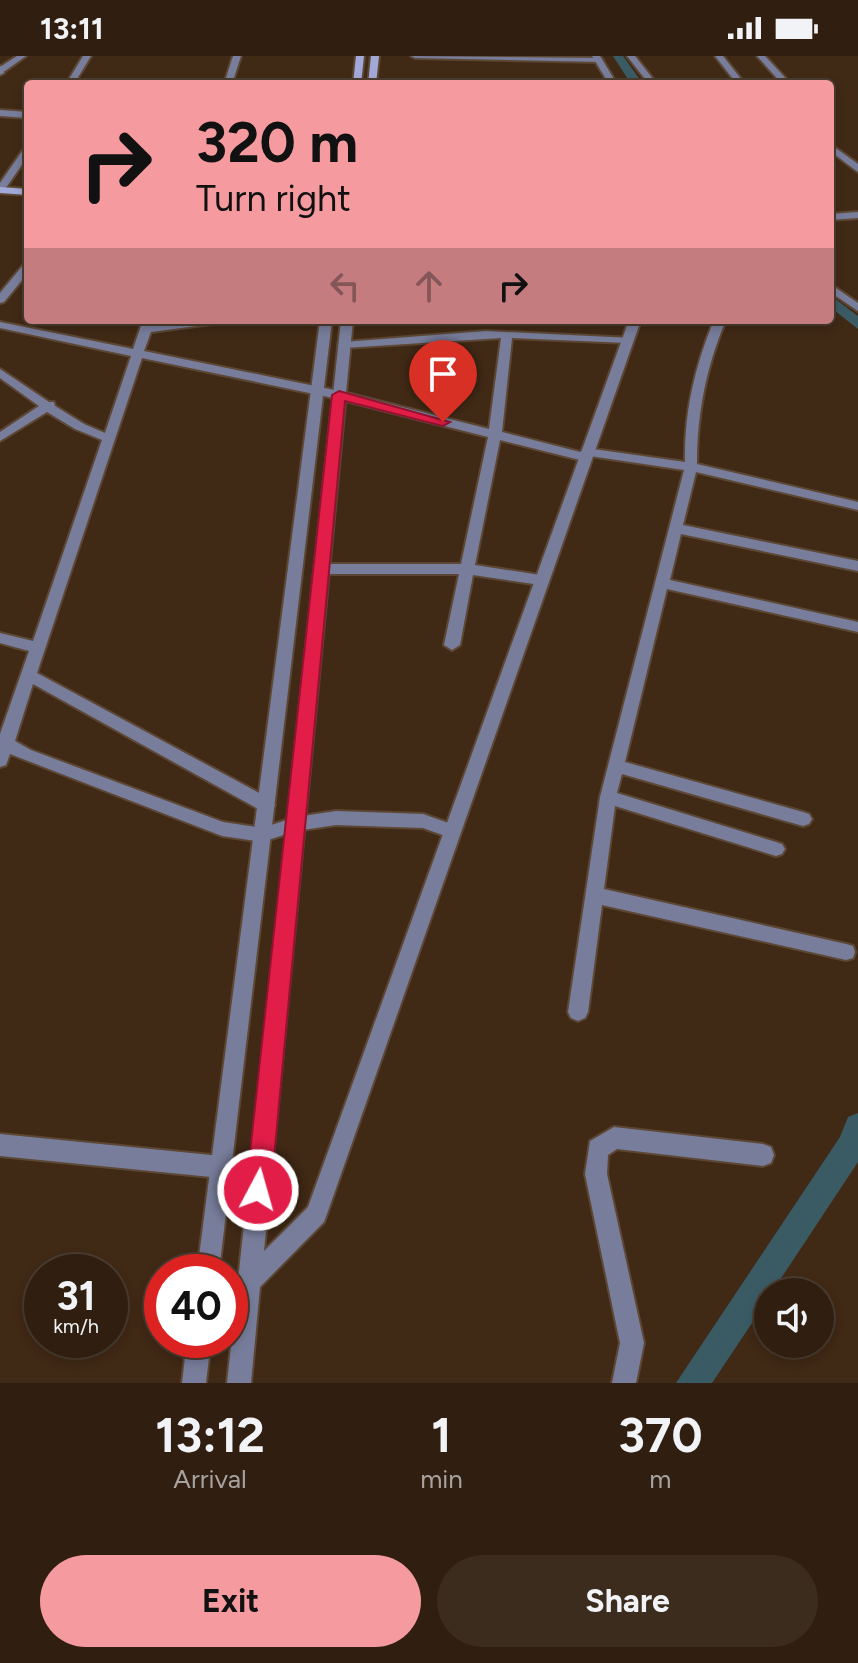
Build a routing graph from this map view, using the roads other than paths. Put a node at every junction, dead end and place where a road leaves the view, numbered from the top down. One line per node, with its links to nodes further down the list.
1 (22, 56): 12 (street)
2 (87, 56): 13 (street)
3 (237, 56): 14 (street)
4 (360, 56): 15 (main road)
5 (375, 56): 16 (main road)
6 (415, 56): 10 (street)
7 (631, 56): 18 (street)
8 (719, 56): 19 (street)
9 (761, 56): 20 (street)
10 (504, 57): 11 (street)
11 (597, 58): 17 (street)
12 (1, 70)
13 (72, 80)
14 (229, 80)
15 (357, 80)
16 (372, 80)
17 (611, 80)
18 (650, 80)
19 (738, 80)
20 (783, 80)
21 (0, 113): 22 (street)
22 (24, 115)
23 (834, 150): 25 (street)
24 (24, 155): 26 (street)
25 (858, 169)
26 (0, 190): 27 (main road)
27 (24, 192)
28 (858, 215): 29 (street)
29 (834, 217)
30 (24, 271): 32 (street)
31 (834, 290): 33 (street)
32 (0, 300)
33 (858, 308)
34 (325, 324): 45 (street)
35 (347, 324): 42 (street)
36 (634, 324): 41 (street)
37 (718, 324): 52 (street)
38 (0, 325): 43 (street)
39 (147, 325): 43 (street)
40 (507, 334): 41 (street); 42 (street); 48 (street)
41 (628, 340): 51 (street)
42 (344, 345): 46 (street)
43 (136, 356): 45 (street); 50 (street)
44 (0, 373): 47 (street)
45 (317, 391): 46 (street); 69 (street)
46 (339, 395): 48 (street); 56 (street)
47 (50, 405): 49 (street); 50 (street)
48 (495, 435): 51 (street); 57 (street)
49 (0, 437)
50 (109, 438): 63 (street)
51 (585, 455): 52 (street); 58 (street)
52 (691, 467): 53 (street); 54 (street)
53 (858, 506)
54 (676, 528): 55 (street); 59 (street)
55 (858, 566)
56 (321, 569): 57 (street); 71 (street)
57 (467, 569): 58 (street); 62 (street)
58 (540, 580): 72 (street)
59 (662, 583): 60 (street); 67 (street)
60 (858, 627)
61 (0, 638): 63 (street)
62 (452, 645)
63 (38, 648): 64 (street)
64 (29, 675): 65 (street); 69 (street)
65 (3, 741): 66 (street); 73 (street)
66 (0, 760)
67 (616, 766): 68 (street); 70 (street)
68 (608, 797): 74 (street); 75 (street)
69 (266, 805): 73 (street)
70 (803, 819)
71 (296, 824): 72 (street); 73 (street); 82 (street)
72 (451, 831): 82 (street)
73 (262, 835): 80 (street)
74 (776, 849)
75 (594, 895): 76 (street); 77 (street)
76 (846, 952)
77 (578, 1012)
78 (0, 1145): 80 (street)
79 (763, 1155): 86 (street)
80 (221, 1167): 81 (street)
81 (210, 1254)
82 (249, 1282): 85 (street)
83 (197, 1358): 84 (street)
84 (194, 1383)
85 (239, 1383)
86 (624, 1383)

